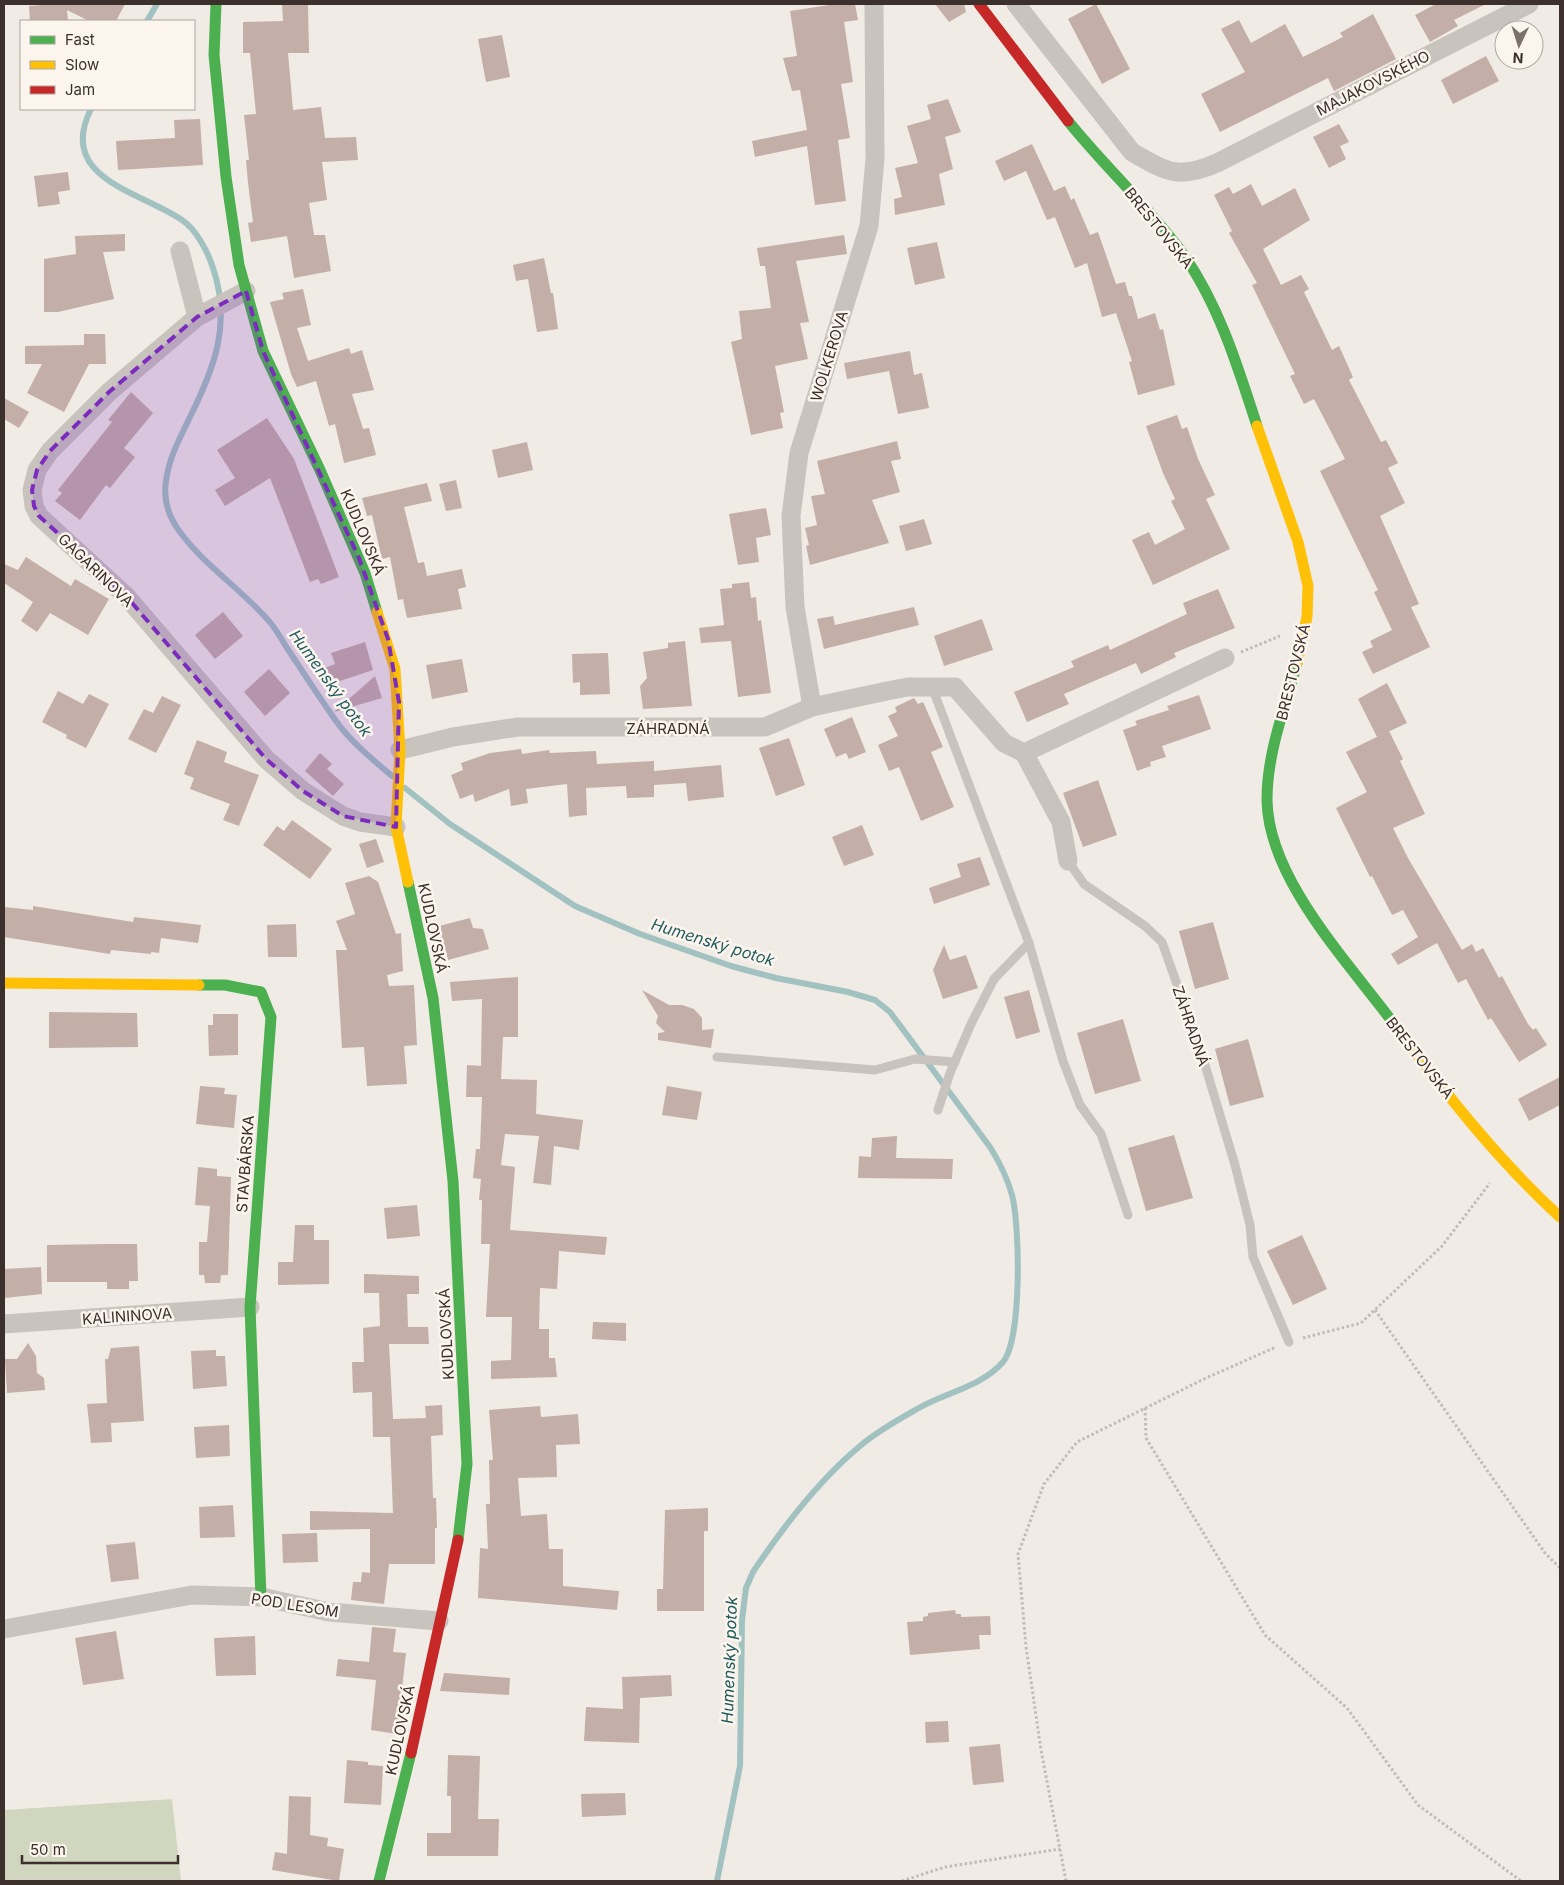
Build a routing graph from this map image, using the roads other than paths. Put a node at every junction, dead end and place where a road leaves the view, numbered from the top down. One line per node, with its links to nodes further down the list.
1 (216, 4): 7 (street, KUDLOVSKÁ)
2 (874, 4): 11 (street, WOLKEROVA)
3 (980, 4): 22 (street, BRESTOVSKÁ)
4 (1016, 4): 5 (street, MAJAKOVSKÉHO)
5 (1529, 4)
6 (180, 251): 8 (street)
7 (240, 294): 8 (street, GAGARINOVA); 13 (street, KUDLOVSKÁ)
8 (202, 313): 14 (street, GAGARINOVA)
9 (1224, 658): 12 (street)
10 (932, 687): 11 (street, ZÁHRADNÁ); 12 (street, ZÁHRADNÁ); 16 (lane)
11 (812, 707): 13 (street, ZÁHRADNÁ)
12 (1024, 753): 15 (street, ZÁHRADNÁ)
13 (399, 758): 14 (street, KUDLOVSKÁ)
14 (396, 827): 27 (street, KUDLOVSKÁ)
15 (1068, 860): 25 (lane, ZÁHRADNÁ)
16 (1028, 943): 19 (lane); 21 (lane)
17 (4, 983): 23 (street, STAVBÁRSKA)
18 (717, 1057): 19 (lane)
19 (955, 1062): 20 (lane)
20 (939, 1107)
21 (1128, 1216)
22 (1560, 1217)
23 (250, 1307): 24 (street, KALININOVA); 26 (street, STAVBÁRSKA)
24 (4, 1324)
25 (1289, 1342)
26 (261, 1597): 27 (street, POD LESOM); 28 (street, POD LESOM)
27 (439, 1621): 29 (street, KUDLOVSKÁ)
28 (4, 1629)
29 (379, 1881)

